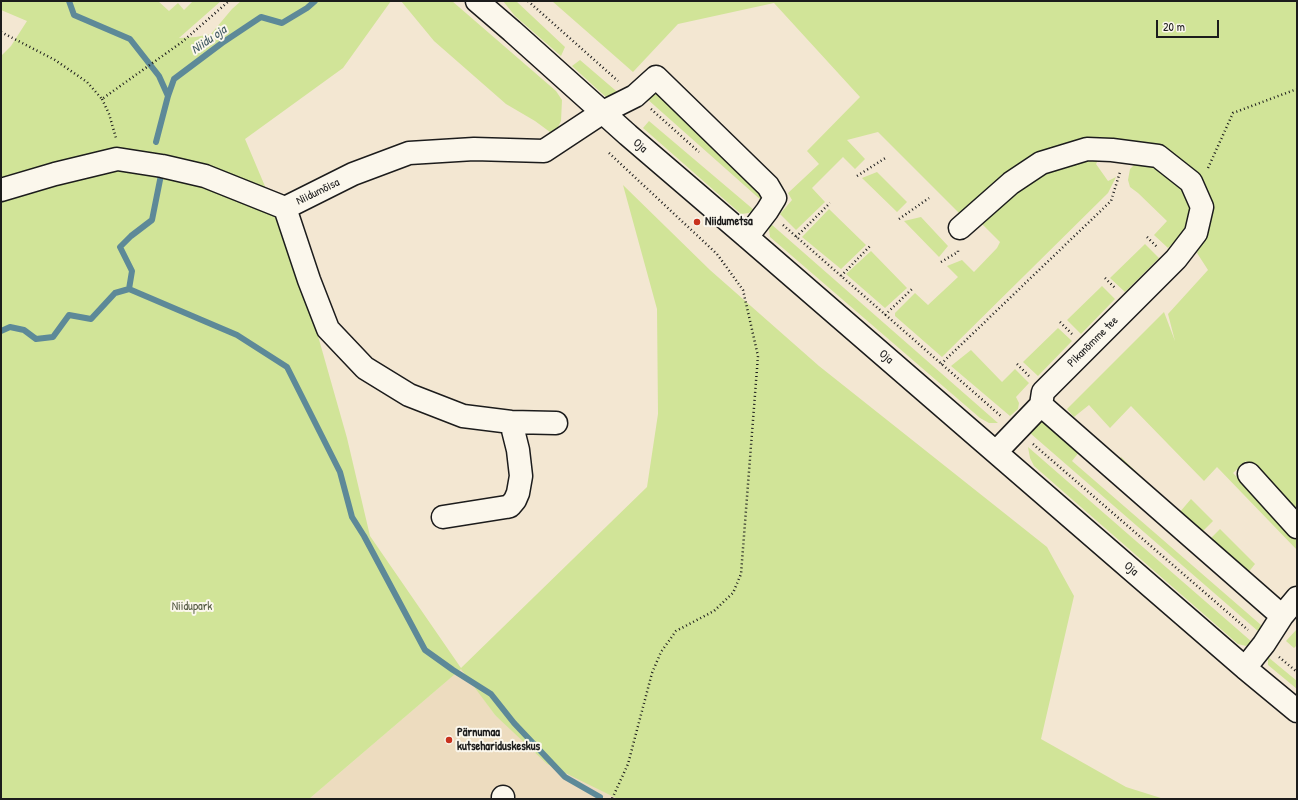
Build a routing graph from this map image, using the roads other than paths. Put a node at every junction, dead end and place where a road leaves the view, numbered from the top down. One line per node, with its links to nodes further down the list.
1 (477, 1): 2 (street, Oja)
2 (603, 112): 4 (street, Niidumõisa); 6 (street, Oja); 6 (street, Niidumõisa)
3 (1, 190): 4 (street)
4 (285, 208): 8 (street, Niidumõisa)
5 (960, 228): 7 (street, Pikanõmme tee)
6 (747, 236): 10 (street, Oja)
7 (1041, 405): 10 (street, Pikanõmme tee); 15 (street)
8 (511, 422): 9 (street, Niidumõisa); 12 (street)
9 (556, 423)
10 (996, 452): 16 (street, Oja)
11 (1249, 474): 13 (street)
12 (443, 517)
13 (1297, 528)
14 (1297, 598): 15 (street)
15 (1282, 616): 16 (street)
16 (1245, 668): 17 (street, Oja)
17 (1297, 711)

